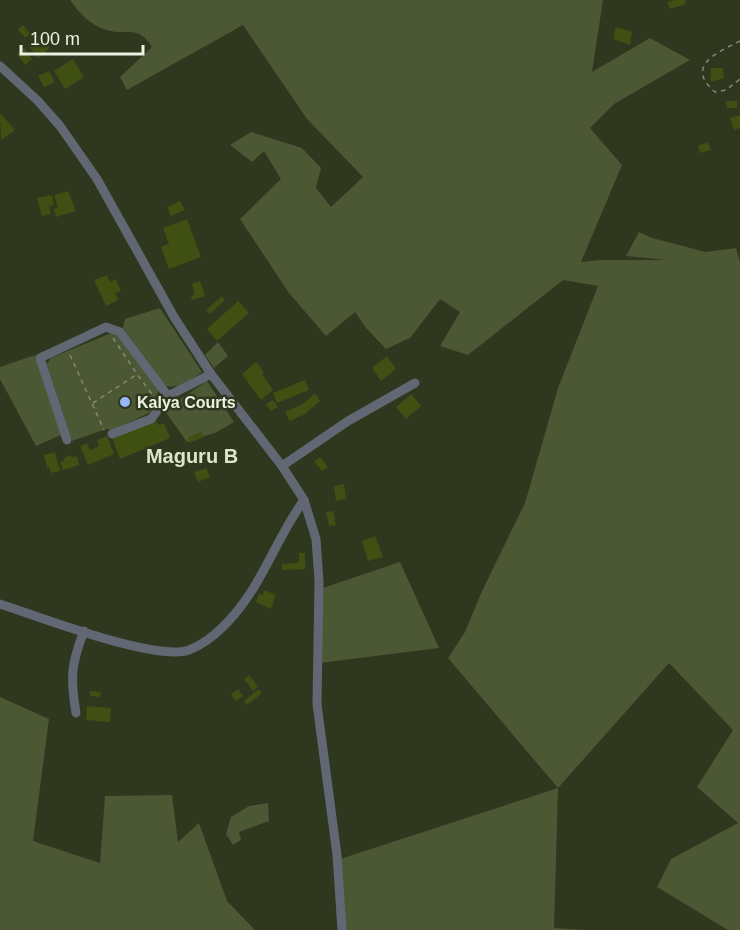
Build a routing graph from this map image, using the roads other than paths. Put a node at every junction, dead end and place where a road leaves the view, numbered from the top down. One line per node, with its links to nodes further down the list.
1 (0, 66): 2 (street)
2 (211, 374): 4 (street); 7 (street)
3 (415, 383): 7 (street)
4 (168, 396): 5 (street); 6 (street)
5 (112, 434)
6 (68, 440)
7 (282, 466): 8 (street)
8 (304, 500): 10 (street); 12 (street)
9 (0, 604): 10 (street)
10 (84, 631): 11 (street)
11 (76, 713)
12 (342, 930)

